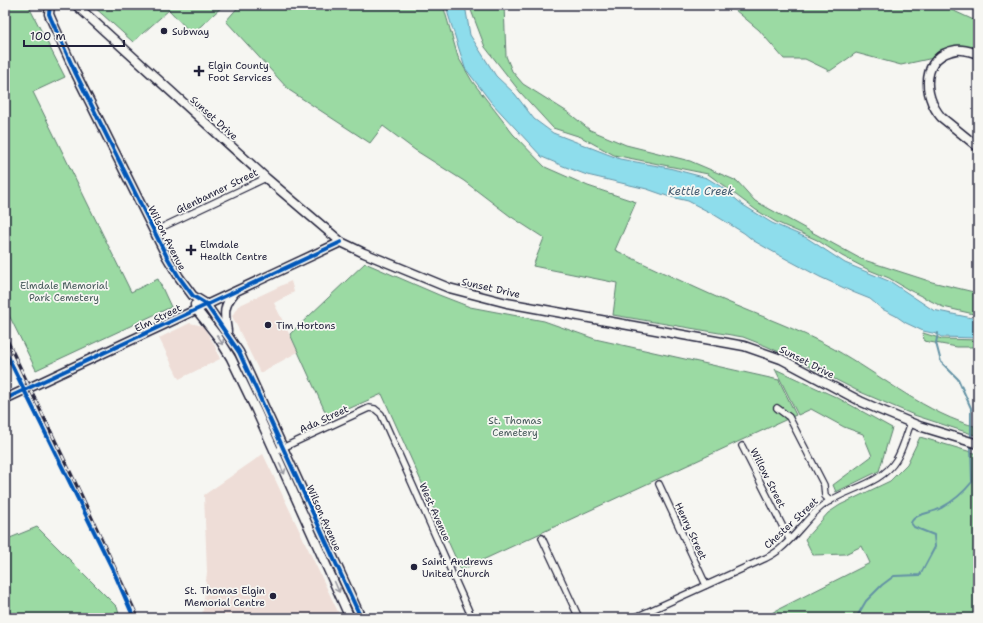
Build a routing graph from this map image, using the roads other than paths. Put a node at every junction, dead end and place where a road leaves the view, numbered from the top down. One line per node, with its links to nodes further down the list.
1 (50, 5): 6 (main road, Wilson Avenue)
2 (76, 5): 5 (main road, Sunset Drive)
3 (978, 54): 4 (main road)
4 (978, 147)
5 (266, 178): 6 (street, Glenbanner Street); 7 (main road, Sunset Drive)
6 (154, 231): 9 (main road, Wilson Avenue)
7 (341, 242): 8 (main road, Elm Street); 18 (main road, Sunset Drive)
8 (236, 290): 10 (main road, Elm Street); 12 (main road)
9 (193, 296): 10 (main road, Wilson Avenue); 11 (main road, Wilson Avenue)
10 (206, 304): 11 (main road, Elm Street); 12 (main road, Wilson Avenue)
11 (196, 309): 13 (main road, Elm Street); 16 (main road, Wilson Avenue, one-way to 16)
12 (227, 334): 14 (main road, Wilson Avenue)
13 (5, 399)
14 (264, 406): 16 (main road); 21 (main road, Wilson Avenue)
15 (777, 408): 24 (street)
16 (256, 410): 22 (main road, Wilson Avenue)
17 (380, 414): 21 (street, Ada Street); 32 (street, West Avenue)
18 (911, 423): 19 (main road, Sunset Drive); 24 (street, Chester Street)
19 (978, 444)
20 (742, 446): 28 (street, Willow Street)
21 (283, 448): 22 (street, Ada Street); 25 (main road, Wilson Avenue)
22 (274, 452): 26 (main road, Wilson Avenue, one-way to 26)
23 (659, 484): 29 (street, Henry Street)
24 (830, 501): 28 (street, Chester Street)
25 (321, 532): 26 (main road); 31 (main road, Wilson Avenue)
26 (313, 536): 30 (main road, Wilson Avenue, one-way to 30)
27 (542, 538): 33 (street)
28 (789, 539): 29 (street, Chester Street)
29 (706, 585): 34 (street, Chester Street)
30 (350, 618)
31 (361, 618)
32 (472, 618)
33 (579, 618)
34 (634, 618)

